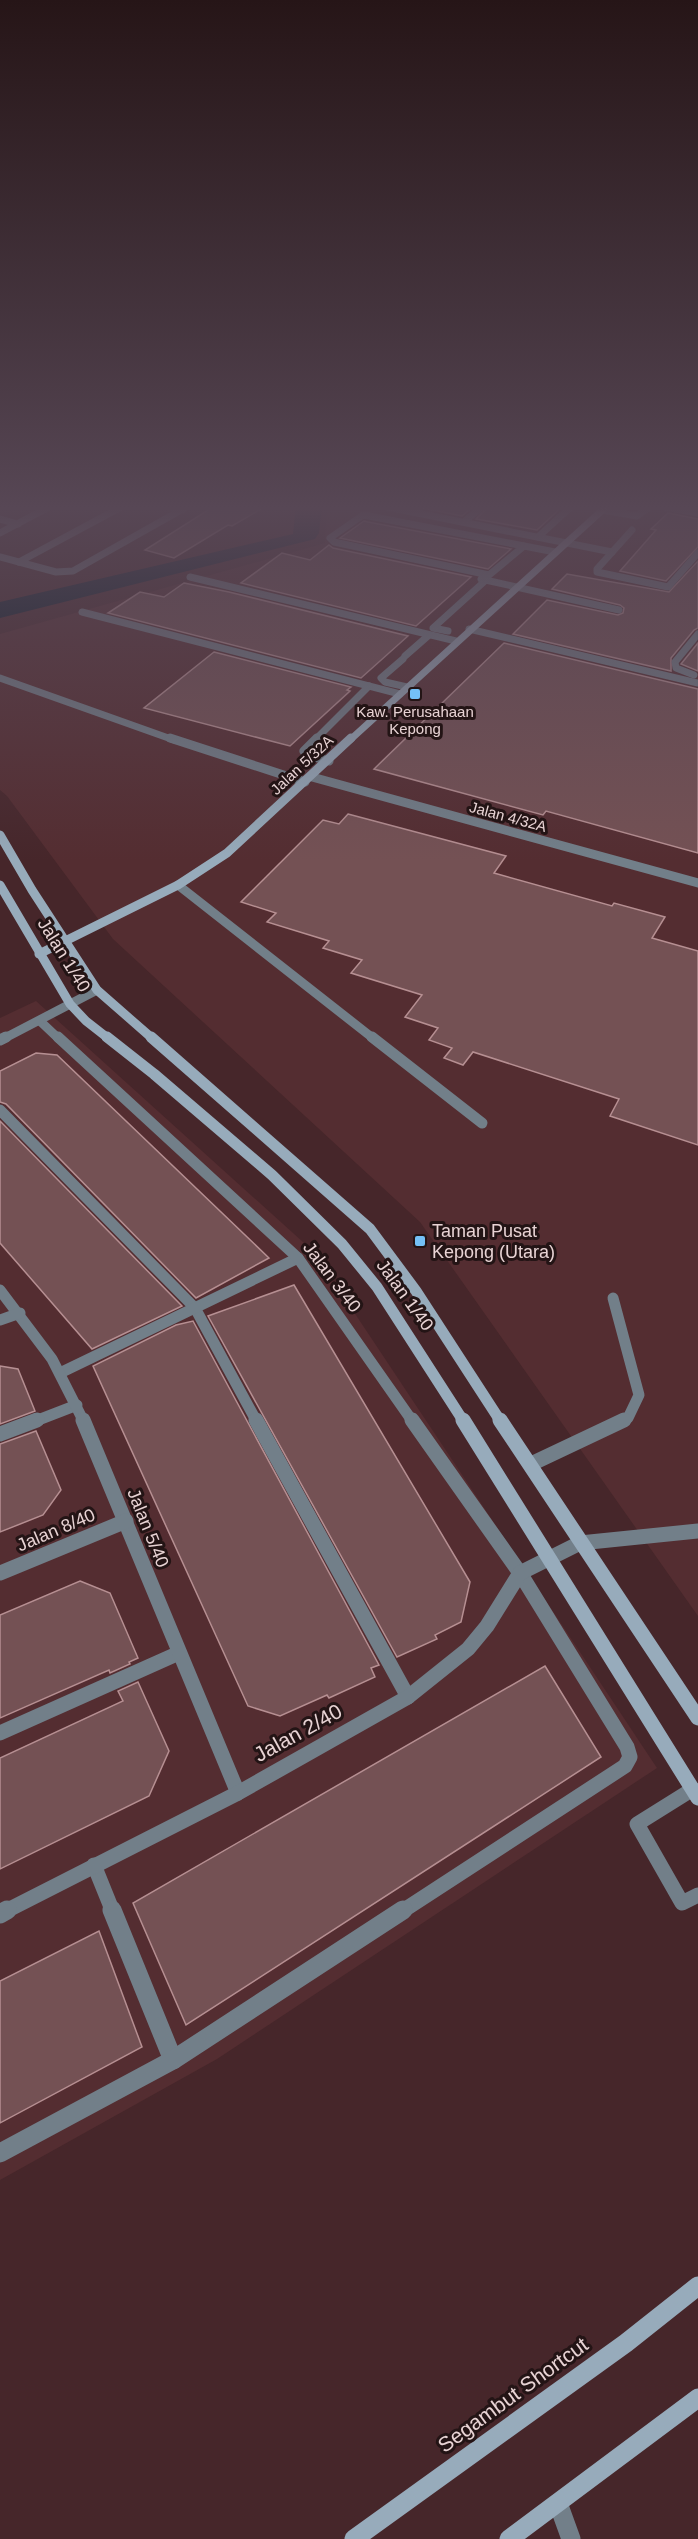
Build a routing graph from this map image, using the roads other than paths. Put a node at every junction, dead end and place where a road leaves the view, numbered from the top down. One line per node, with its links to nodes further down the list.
1 (127, 623): 12 (street)
2 (382, 623): 7 (street)
3 (438, 623): 5 (street)
4 (475, 623): 5 (main road, Jalan 5/32A)
5 (466, 632): 8 (main road, Jalan 5/32A); 11 (street)
6 (698, 634): 9 (street)
7 (429, 635): 8 (street); 13 (street)
8 (456, 641): 13 (main road, Jalan 5/32A)
9 (698, 676)
10 (0, 678): 16 (street, Jalan 4/32A)
11 (698, 683)
12 (369, 686): 14 (street); 15 (street)
13 (407, 687): 14 (main road, Jalan 5/32A)
14 (400, 694): 15 (main road, Jalan 5/32A)
15 (329, 761): 16 (main road, Jalan 5/32A)
16 (308, 780): 18 (street, Jalan 4/32A); 20 (main road, Jalan 5/32A)
17 (0, 835): 21 (main road, Jalan 1/40)
18 (698, 883)
19 (0, 885): 22 (main road, Jalan 1/40)
20 (178, 885): 21 (main road, Jalan 5/32A); 28 (street)
21 (65, 943): 22 (main road, Jalan 5/32A); 23 (main road, Jalan 1/40)
22 (39, 954): 24 (main road, Jalan 1/40)
23 (97, 990): 24 (street); 38 (main road, Jalan 1/40)
24 (70, 1004): 25 (street); 42 (main road, Jalan 1/40)
25 (40, 1021): 26 (street); 29 (street, Jalan 3/40)
26 (0, 1040)
27 (0, 1110): 32 (street)
28 (483, 1123)
29 (298, 1258): 32 (street); 44 (street, Jalan 3/40)
30 (0, 1290): 33 (street, Jalan 5/40)
31 (613, 1298): 38 (street)
32 (195, 1308): 35 (street); 46 (street)
33 (20, 1313): 34 (street); 35 (street, Jalan 5/40)
34 (0, 1320)
35 (62, 1372): 36 (street, Jalan 5/40)
36 (77, 1405): 37 (street); 39 (street, Jalan 5/40)
37 (0, 1434)
38 (531, 1464): 41 (main road, Jalan 1/40)
39 (126, 1521): 43 (street, Jalan 8/40); 45 (street, Jalan 5/40)
40 (698, 1531): 41 (street)
41 (580, 1543): 42 (street); 47 (main road, Jalan 1/40)
42 (549, 1558): 44 (street); 50 (main road, Jalan 1/40)
43 (0, 1573)
44 (520, 1573): 46 (street, Jalan 2/40); 54 (street, Jalan 3/40)
45 (179, 1653): 48 (street); 49 (street, Jalan 5/40)
46 (408, 1697): 49 (street, Jalan 2/40)
47 (698, 1718)
48 (0, 1733)
49 (238, 1793): 51 (street, Jalan 2/40)
50 (695, 1793): 52 (street)
51 (94, 1865): 53 (street, Jalan 2/40); 54 (street)
52 (698, 1895)
53 (0, 1914)
54 (174, 2060): 55 (street)
55 (0, 2153)
56 (698, 2286): 59 (main road, Segambut Shortcut)
57 (698, 2398): 58 (main road)
58 (558, 2503): 60 (main road); 61 (street)
59 (354, 2539)
60 (509, 2539)
61 (571, 2539)

